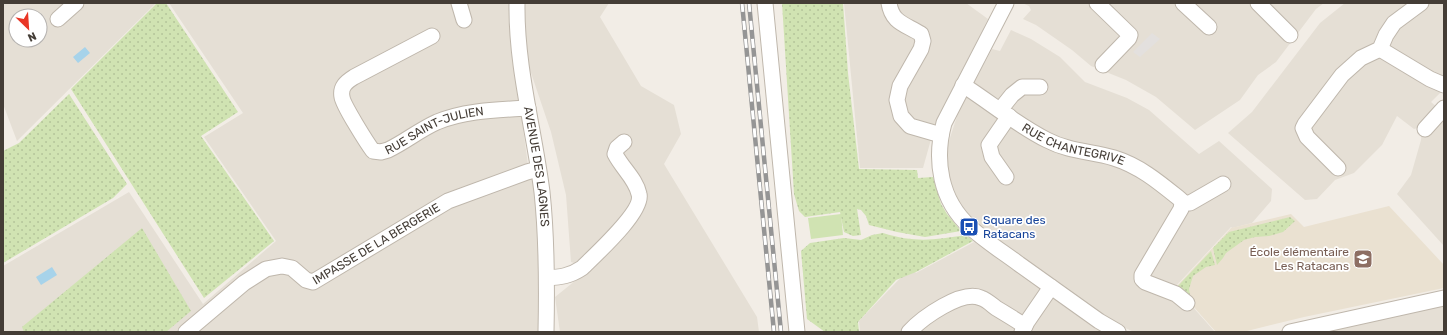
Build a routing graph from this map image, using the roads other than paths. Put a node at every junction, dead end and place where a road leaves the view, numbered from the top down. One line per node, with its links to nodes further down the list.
1 (76, 3): 11 (street)
2 (459, 3): 12 (street)
3 (517, 3): 21 (street, AVENUE DES LAGNES)
4 (764, 3): 40 (street)
5 (889, 3): 25 (street)
6 (1006, 3): 18 (street)
7 (1097, 3): 17 (street)
8 (1183, 3): 13 (street)
9 (1258, 3): 14 (street)
10 (1421, 3): 16 (street)
11 (58, 19)
12 (464, 20)
13 (1210, 27)
14 (1290, 35)
15 (432, 36): 21 (street, RUE SAINT-JULIEN)
16 (1380, 49): 19 (street); 27 (street)
17 (1103, 65)
18 (963, 85): 23 (street, RUE CHANTEGRIVE); 25 (street)
19 (1444, 85)
20 (1040, 87): 23 (street)
21 (528, 108): 28 (street, AVENUE DES LAGNES)
22 (1444, 108): 24 (street)
23 (1005, 113): 29 (street); 31 (street, RUE CHANTEGRIVE)
24 (1425, 129)
25 (941, 135): 33 (street)
26 (624, 142): 32 (street)
27 (1338, 168)
28 (538, 169): 32 (street, AVENUE DES LAGNES); 38 (street, IMPASSE DE LA BERGERIE)
29 (1006, 177)
30 (1223, 184): 31 (street)
31 (1182, 203): 35 (street)
32 (547, 278): 39 (street, AVENUE DES LAGNES)
33 (1051, 287): 36 (street); 42 (street)
34 (1444, 298): 37 (street)
35 (1187, 303)
36 (1024, 329): 41 (street)
37 (1307, 330): 43 (street)
38 (186, 332)
39 (546, 332)
40 (797, 332)
41 (909, 332)
42 (1118, 332)
43 (1290, 332)

